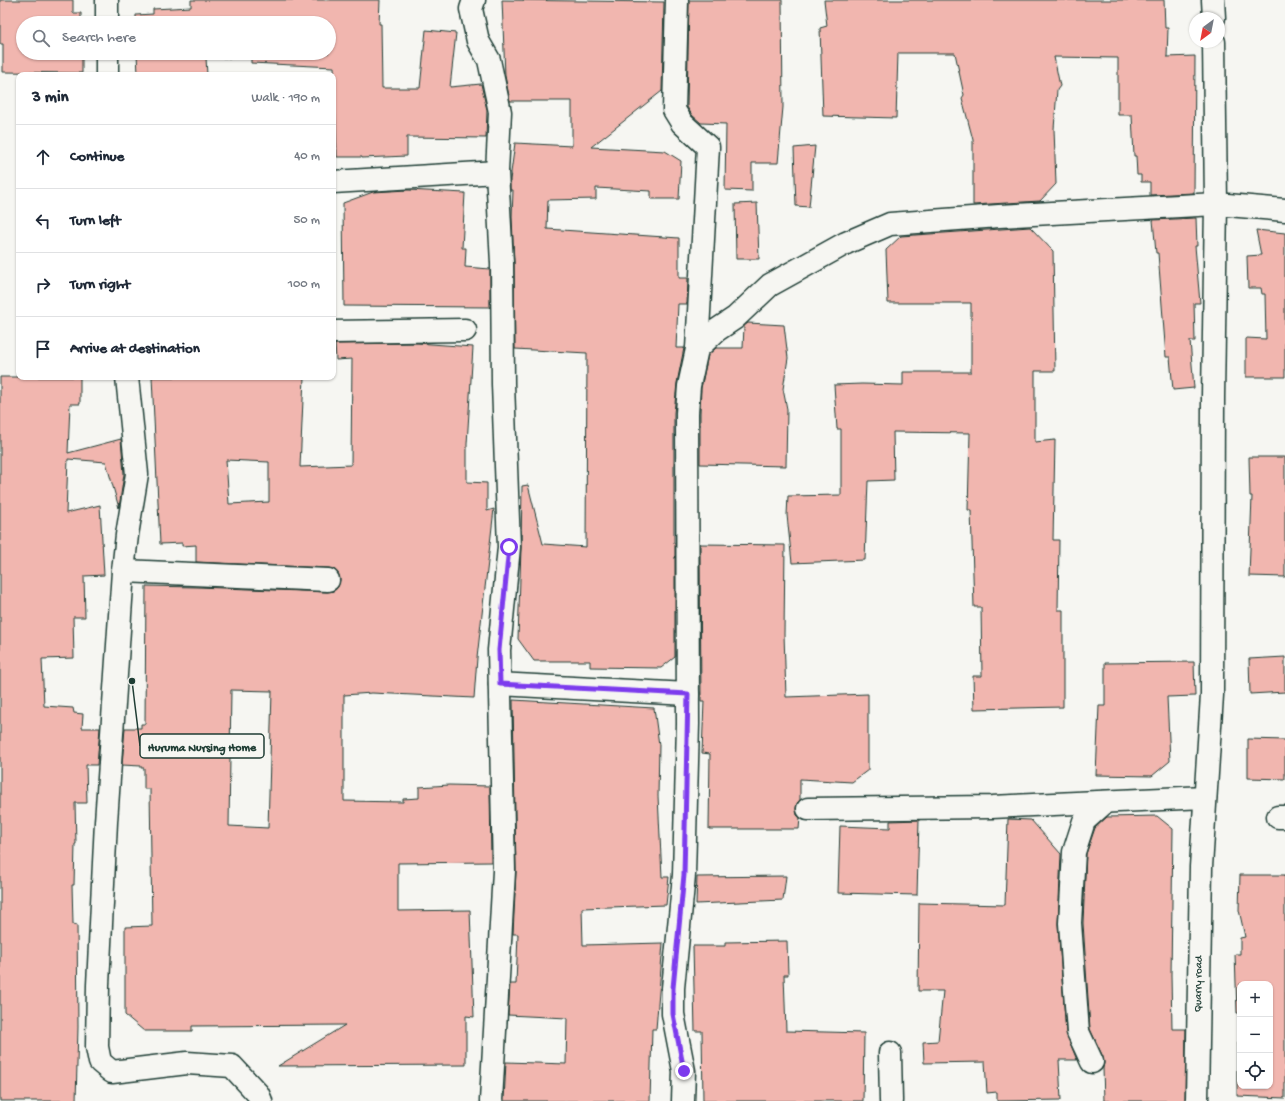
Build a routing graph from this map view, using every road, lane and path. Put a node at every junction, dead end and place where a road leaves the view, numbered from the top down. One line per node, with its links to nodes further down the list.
1 (107, 0): 6 (street)
2 (474, 0): 10 (street)
3 (677, 0): 16 (street)
4 (1213, 0): 5 (street)
5 (1214, 12)
6 (107, 16)
7 (1214, 48): 12 (street, Quarry road)
8 (107, 60): 9 (street)
9 (108, 72)
10 (497, 172): 11 (street); 20 (street)
11 (336, 182)
12 (1216, 204): 13 (street); 16 (street); 22 (street, Quarry road)
13 (1285, 210)
14 (465, 330): 15 (street)
15 (336, 332)
16 (697, 349): 21 (street)
17 (127, 380): 18 (street)
18 (123, 570): 19 (street); 27 (street)
19 (328, 580)
20 (500, 684): 21 (street); 28 (street)
21 (688, 694): 29 (street)
22 (1205, 797): 23 (street); 31 (street, Quarry road)
23 (1105, 802): 24 (street); 26 (street)
24 (808, 809)
25 (890, 1053): 30 (street)
26 (1092, 1062)
27 (261, 1101)
28 (491, 1101)
29 (684, 1101)
30 (891, 1101)
31 (1197, 1101)

